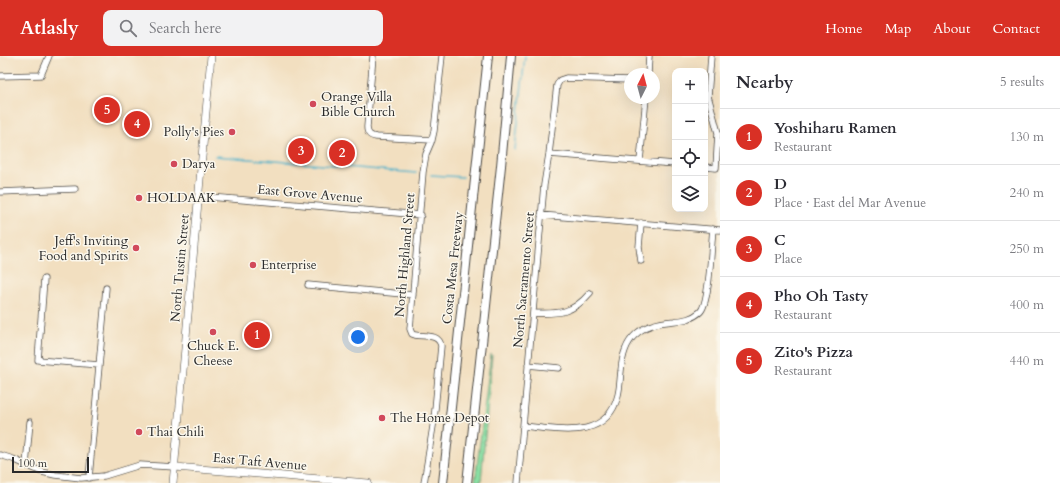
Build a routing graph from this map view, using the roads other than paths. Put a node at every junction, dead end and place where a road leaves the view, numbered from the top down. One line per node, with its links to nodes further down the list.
1 (49, 56): 10 (street)
2 (211, 56): 20 (main road, North Tustin Street)
3 (373, 56): 13 (street)
4 (442, 56): 13 (street, North Highland Street)
5 (488, 56): 45 (highway, Costa Mesa Freeway)
6 (511, 56): 46 (highway)
7 (650, 56): 9 (street)
8 (711, 56): 17 (street)
9 (649, 68)
10 (0, 76)
11 (624, 80): 14 (street, North Sacramento Street)
12 (645, 104): 15 (street)
13 (432, 140): 21 (street, North Highland Street)
14 (550, 154): 15 (street); 22 (street, North Sacramento Street)
15 (640, 161): 16 (street)
16 (672, 164)
17 (708, 167)
18 (75, 189): 19 (street)
19 (0, 192)
20 (198, 196): 21 (street, East Grove Avenue); 40 (main road, North Tustin Street)
21 (421, 215): 31 (street, North Highland Street)
22 (541, 215): 23 (street); 32 (street, North Sacramento Street)
23 (641, 223): 24 (street); 26 (street)
24 (713, 229): 25 (street); 37 (street)
25 (720, 230)
26 (641, 261)
27 (44, 279): 33 (street)
28 (308, 285): 31 (street)
29 (106, 288): 33 (street)
30 (590, 293): 32 (street)
31 (413, 295): 44 (street, North Highland Street)
32 (533, 313): 34 (street, North Sacramento Street)
33 (99, 366): 41 (street)
34 (528, 366): 35 (street); 37 (street, North Sacramento Street)
35 (560, 368)
36 (30, 422): 39 (street)
37 (523, 426): 47 (street, North Sacramento Street)
38 (0, 455): 39 (street)
39 (26, 465): 41 (street)
40 (174, 467): 41 (street); 42 (main road, North Tustin Street); 43 (main road, East Taft Avenue)
41 (89, 478)
42 (173, 483)
43 (368, 483)
44 (424, 483)
45 (443, 483)
46 (467, 483)
47 (518, 483)

